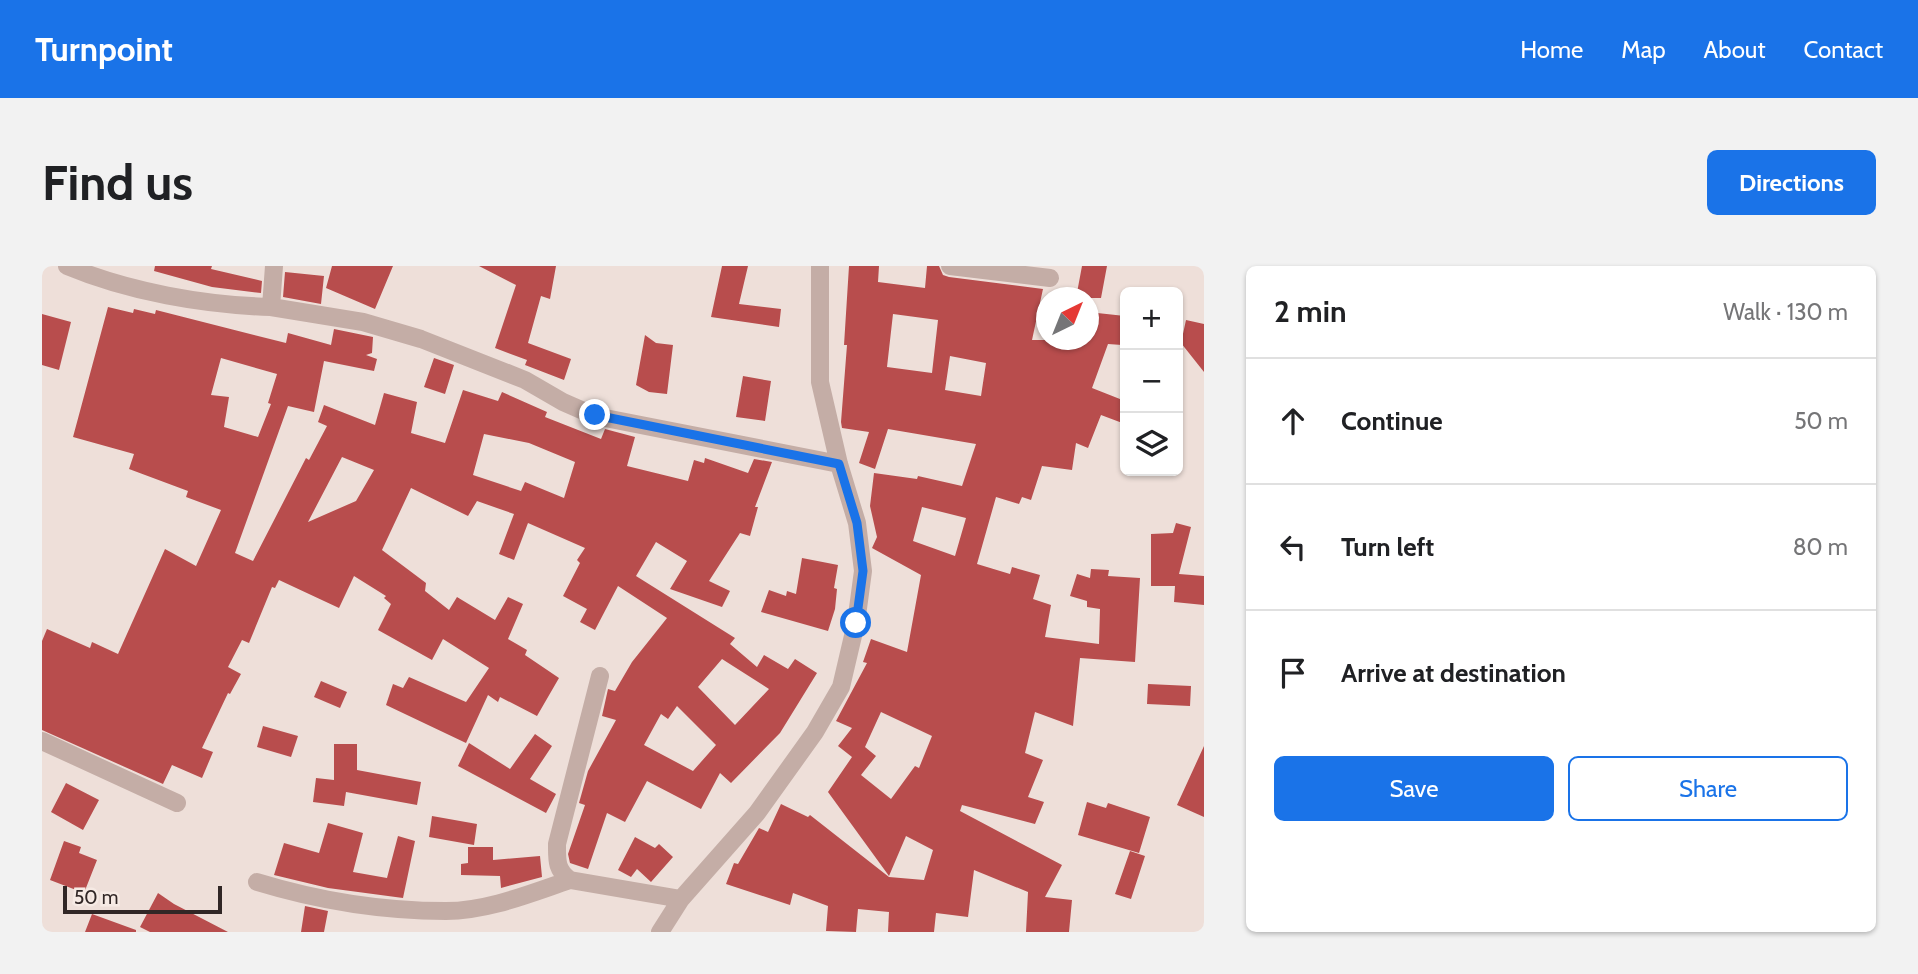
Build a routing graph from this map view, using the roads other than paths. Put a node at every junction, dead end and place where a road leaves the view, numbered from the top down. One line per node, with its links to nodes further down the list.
1 (67, 266): 6 (street)
2 (274, 266): 6 (street)
3 (820, 266): 7 (street)
4 (950, 266): 5 (street)
5 (1050, 278)
6 (271, 307): 7 (street)
7 (839, 464): 13 (street)
8 (600, 676): 11 (street)
9 (42, 741): 10 (street)
10 (177, 803)
11 (570, 880): 12 (street); 13 (street)
12 (257, 882)
13 (681, 899): 14 (street)
14 (660, 932)

